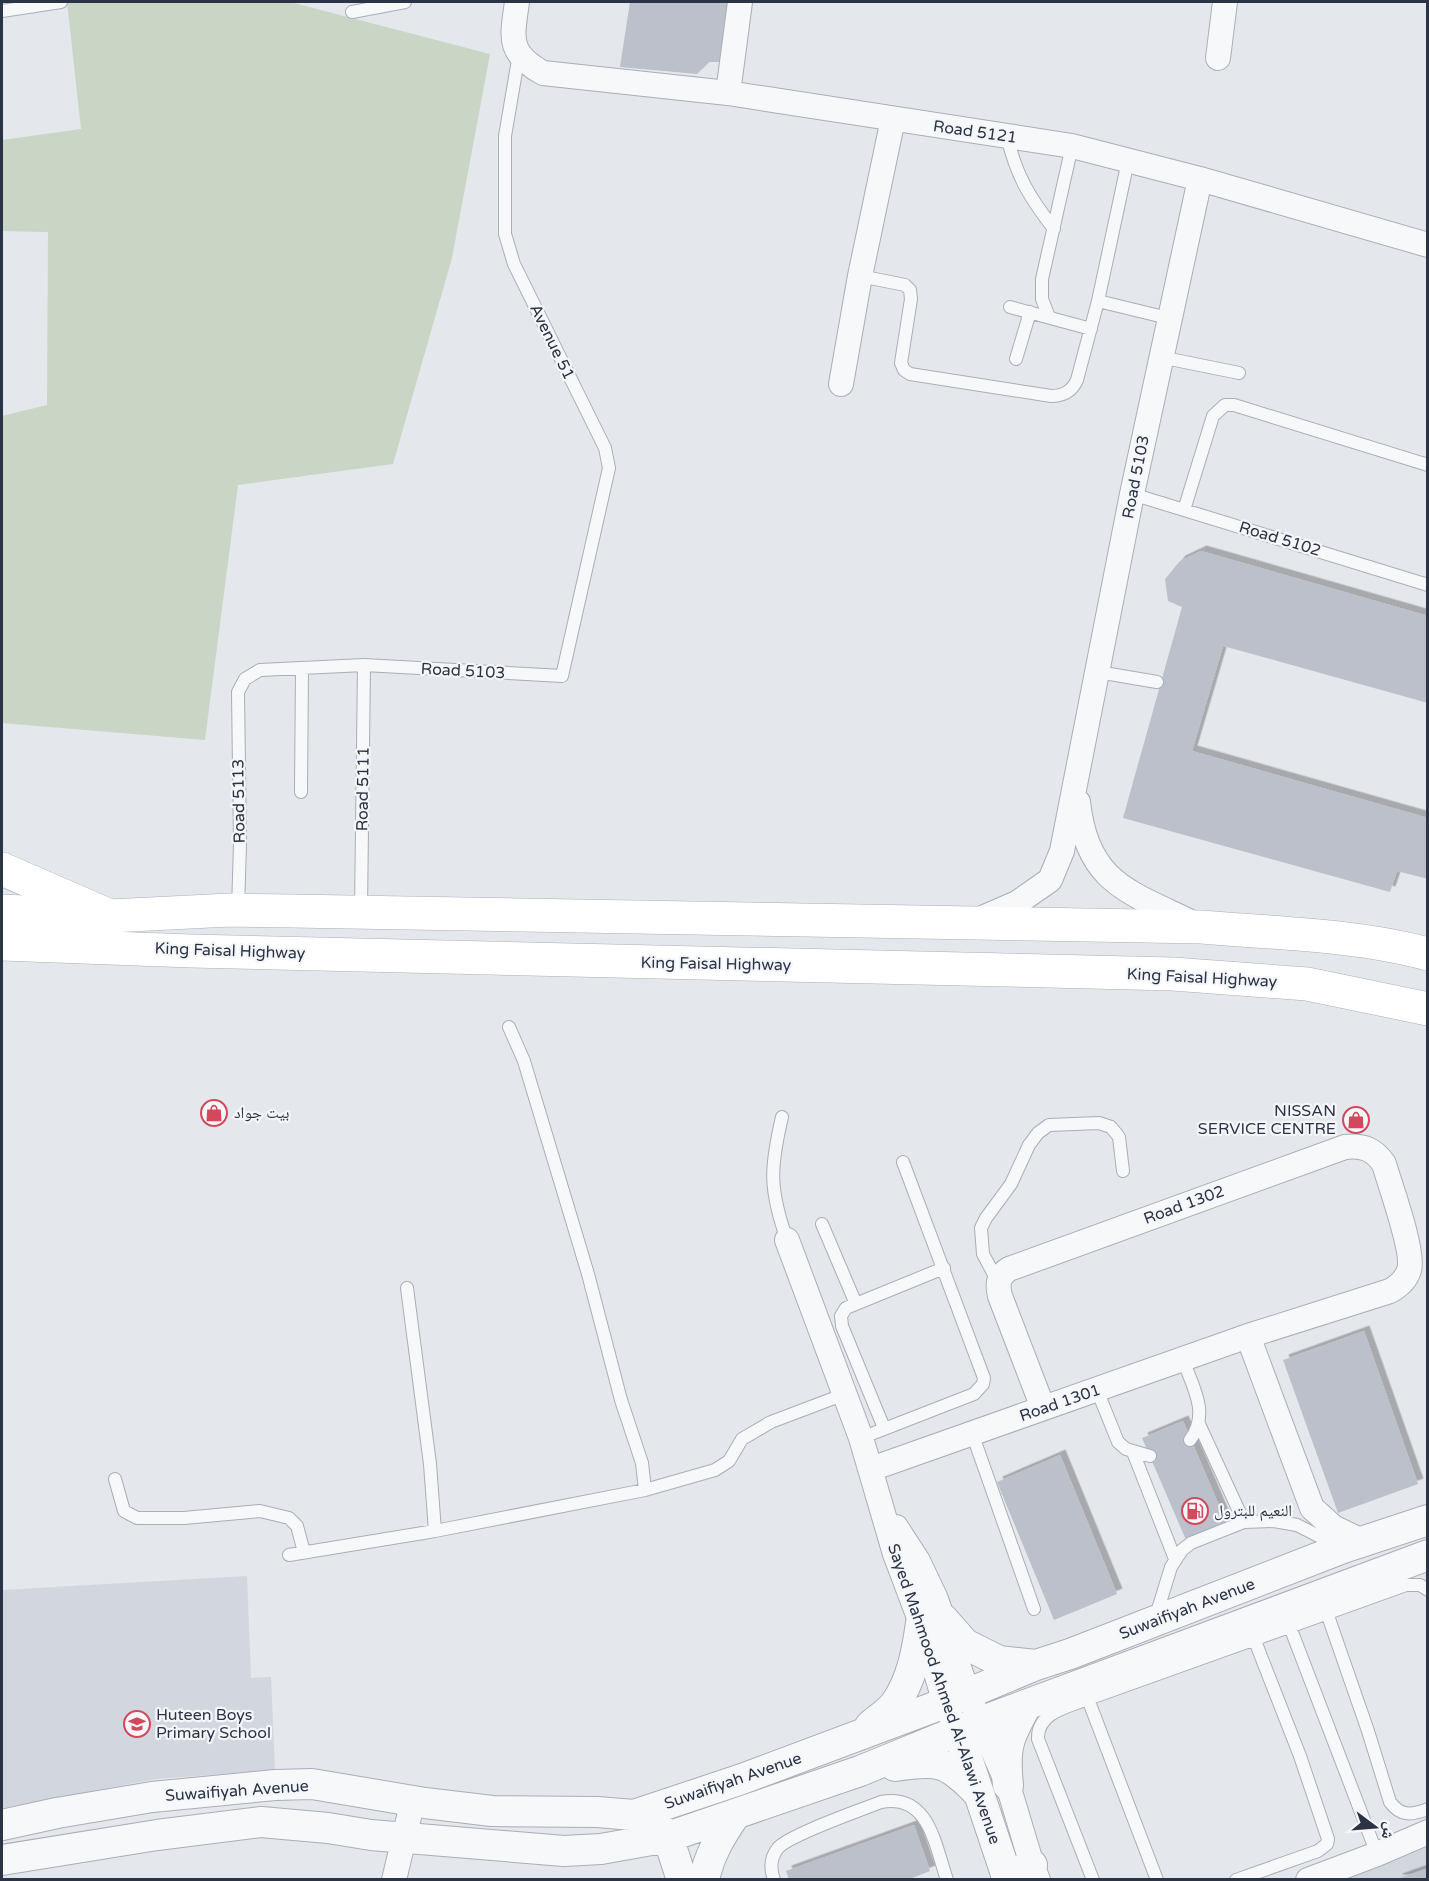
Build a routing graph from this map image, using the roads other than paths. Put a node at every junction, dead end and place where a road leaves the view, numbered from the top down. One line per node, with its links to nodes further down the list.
1 (61, 2): 6 (lane)
2 (405, 2): 7 (lane)
3 (517, 2): 8 (street, Avenue 51)
4 (740, 2): 10 (street)
5 (1225, 2): 9 (street)
6 (2, 11)
7 (352, 12)
8 (519, 54): 10 (street, Road 5121); 36 (lane, Avenue 51)
9 (1218, 58)
10 (728, 93): 11 (street, Road 5121)
11 (893, 119): 12 (street, Road 5121); 18 (street)
12 (1007, 136): 13 (street, Road 5121); 16 (lane)
13 (1072, 146): 14 (street, Road 5121); 16 (lane)
14 (1128, 161): 15 (street, Road 5121); 19 (lane)
15 (1200, 179): 17 (street, Road 5121); 23 (street, Road 5103)
16 (1054, 229): 22 (lane)
17 (1427, 237)
18 (860, 276): 24 (lane); 28 (street)
19 (1098, 301): 23 (lane); 24 (lane)
20 (1010, 307): 21 (lane)
21 (1030, 312): 22 (lane); 26 (lane)
22 (1049, 318): 24 (lane)
23 (1168, 318): 25 (street, Road 5103)
24 (1091, 329)
25 (1160, 357): 27 (lane); 30 (street, Road 5103)
26 (1016, 360)
27 (1239, 373)
28 (842, 384)
29 (1428, 465): 31 (lane)
30 (1132, 494): 31 (lane, Road 5102); 35 (street, Road 5103)
31 (1184, 510): 32 (lane, Road 5102)
32 (1428, 585)
33 (364, 665): 34 (lane, Road 5103); 36 (lane, Road 5103); 44 (lane, Road 5111)
34 (303, 668): 38 (lane, Road 5103); 40 (lane)
35 (1098, 672): 37 (lane); 39 (street, Road 5103)
36 (562, 676)
37 (1157, 682)
38 (238, 692): 42 (lane, Road 5113)
39 (1076, 776): 46 (street, Road 5103); 47 (street, Road 5103)
40 (301, 792)
41 (2, 869): 45 (main road)
42 (238, 910): 44 (main road); 45 (main road)
43 (2, 911): 45 (main road)
44 (361, 912): 46 (main road)
45 (110, 916)
46 (968, 923): 47 (main road)
47 (1201, 927): 50 (main road)
48 (2, 944): 49 (main road, King Faisal Highway)
49 (56, 945): 51 (main road); 52 (main road, King Faisal Highway)
50 (1428, 954)
51 (2, 959)
52 (1428, 1009)
53 (509, 1027): 78 (lane)
54 (782, 1117): 58 (lane)
55 (903, 1162): 59 (lane)
56 (1123, 1171): 61 (lane)
57 (822, 1224): 63 (lane)
58 (787, 1240): 67 (street, Sayed Mahmood Ahmed Al-Alawi Avenue)
59 (944, 1268): 63 (lane); 70 (lane)
60 (1405, 1279): 61 (street, Road 1302); 64 (street, Road 1301)
61 (998, 1283): 68 (street)
62 (407, 1288): 81 (lane)
63 (856, 1304): 70 (lane)
64 (1248, 1336): 65 (street, Road 1301); 82 (street)
65 (1183, 1360): 66 (street, Road 1301); 69 (lane)
66 (1097, 1390): 68 (street, Road 1301); 74 (lane)
67 (844, 1394): 72 (street, Sayed Mahmood Ahmed Al-Alawi Avenue); 78 (lane)
68 (1043, 1408): 71 (street, Road 1301)
69 (1199, 1424): 73 (lane); 80 (lane)
70 (884, 1428): 72 (lane)
71 (972, 1433): 76 (street, Road 1301); 88 (lane)
72 (861, 1438): 76 (street, Sayed Mahmood Ahmed Al-Alawi Avenue)
73 (1191, 1440)
74 (1133, 1452): 75 (lane); 86 (lane)
75 (1150, 1456)
76 (871, 1469): 90 (street, Sayed Mahmood Ahmed Al-Alawi Avenue)
77 (115, 1479): 83 (lane)
78 (645, 1490): 81 (lane)
79 (1428, 1520): 82 (street, Suwaifiyah Avenue)
80 (1244, 1522): 82 (lane); 86 (lane)
81 (435, 1531): 83 (lane)
82 (1354, 1545): 91 (street, Suwaifiyah Avenue)
83 (304, 1552): 84 (lane)
84 (289, 1555)
85 (1428, 1555): 97 (street, Suwaifiyah Avenue)
86 (1175, 1559): 91 (lane)
87 (1428, 1590): 89 (lane)
88 (1034, 1609)
89 (1327, 1613): 92 (lane); 104 (lane)
90 (932, 1621): 94 (street); 95 (street, Sayed Mahmood Ahmed Al-Alawi Avenue); 99 (street)
91 (1155, 1622): 94 (street, Suwaifiyah Avenue)
92 (1290, 1627): 93 (lane); 113 (lane)
93 (1255, 1641): 96 (lane); 123 (lane)
94 (1036, 1665): 95 (street, Suwaifiyah Avenue)
95 (956, 1698): 98 (street, Sayed Mahmood Ahmed Al-Alawi Avenue); 99 (street, Suwaifiyah Avenue)
96 (1088, 1699): 121 (lane); 122 (lane)
97 (1026, 1706): 98 (street, Suwaifiyah Avenue); 101 (street)
98 (969, 1726): 100 (street, Suwaifiyah Avenue); 101 (street, Sayed Mahmood Ahmed Al-Alawi Avenue); 102 (street, Sayed Mahmood Ahmed Al-Alawi Avenue)
99 (860, 1734): 107 (street, Suwaifiyah Avenue)
100 (860, 1771): 102 (street); 108 (street, Suwaifiyah Avenue)
101 (1008, 1785): 115 (street, Sayed Mahmood Ahmed Al-Alawi Avenue)
102 (979, 1794): 115 (street, Sayed Mahmood Ahmed Al-Alawi Avenue)
103 (413, 1800): 106 (street, Suwaifiyah Avenue); 107 (street, Suwaifiyah Avenue); 111 (street)
104 (1428, 1809)
105 (2, 1812): 106 (street)
106 (57, 1813): 109 (street, Suwaifiyah Avenue)
107 (634, 1815): 112 (street)
108 (735, 1815): 112 (street, Suwaifiyah Avenue); 118 (street)
109 (2, 1825)
110 (1428, 1832): 113 (street)
111 (405, 1837): 112 (street, Suwaifiyah Avenue); 114 (street, Suwaifiyah Avenue); 116 (street)
112 (669, 1837): 117 (street)
113 (1377, 1854): 124 (street)
114 (2, 1860)
115 (1021, 1875)
116 (394, 1880)
117 (681, 1880)
118 (704, 1880)
119 (774, 1880): 120 (lane)
120 (947, 1880)
121 (1093, 1880)
122 (1157, 1880)
123 (1236, 1880)
124 (1308, 1880)

